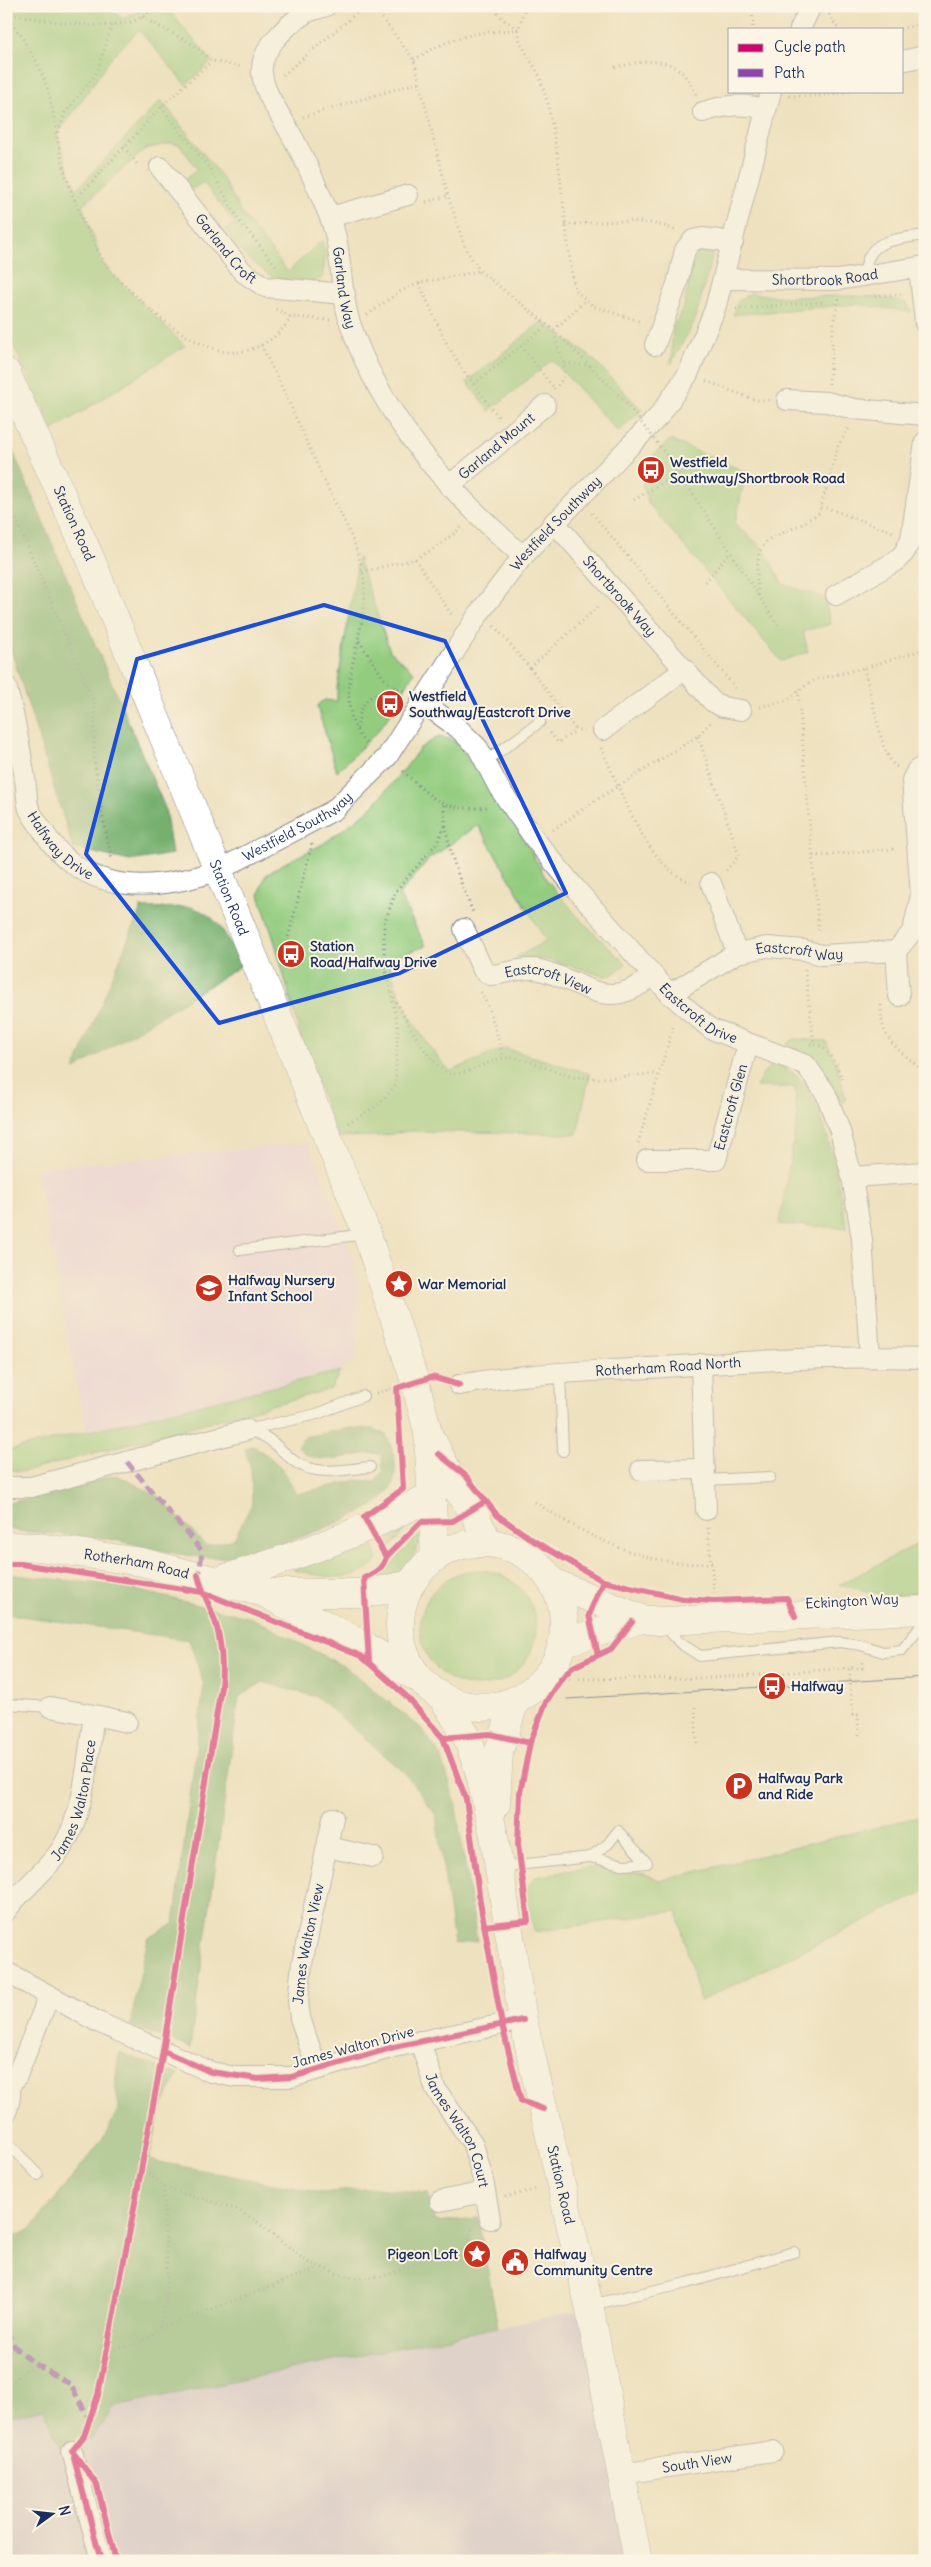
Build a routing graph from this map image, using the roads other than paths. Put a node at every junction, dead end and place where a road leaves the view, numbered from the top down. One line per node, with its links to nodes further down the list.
1 (326, 6): 8 (street, Garland Way)
2 (811, 6): 3 (street)
3 (800, 28)
4 (768, 99): 5 (street); 10 (street, Westfield Southway)
5 (703, 112)
6 (160, 167): 14 (street, Garland Croft)
7 (408, 195): 8 (street)
8 (330, 217): 14 (street, Garland Way)
9 (925, 235): 12 (lane)
10 (733, 242): 13 (street, Westfield Southway); 16 (street)
11 (922, 267): 12 (street, Shortbrook Road); 15 (street)
12 (864, 276): 13 (street, Shortbrook Road)
13 (725, 279): 23 (street, Westfield Southway)
14 (345, 294): 22 (street, Garland Way)
15 (924, 318)
16 (659, 337)
17 (6, 372): 34 (main road, Station Road)
18 (550, 397): 22 (street, Garland Mount)
19 (787, 400): 20 (street)
20 (925, 414)
21 (925, 442): 25 (street)
22 (449, 486): 24 (street, Garland Way)
23 (554, 522): 24 (street, Westfield Southway); 26 (street, Shortbrook Way)
24 (523, 556): 28 (street, Westfield Southway)
25 (836, 595)
26 (685, 669): 29 (street, Shortbrook Way); 31 (street)
27 (6, 686): 34 (street, Halfway Drive)
28 (421, 701): 32 (street, Eastcroft Drive); 34 (street, Westfield Southway)
29 (739, 708)
30 (540, 722): 32 (lane)
31 (603, 730)
32 (485, 762): 39 (street, Eastcroft Drive)
33 (921, 768): 37 (street)
34 (219, 870): 46 (main road, Station Road)
35 (711, 883): 38 (street)
36 (464, 929): 39 (street, Eastcroft View)
37 (896, 951): 38 (street, Eastcroft Way); 40 (street)
38 (737, 953): 41 (street, Eastcroft Way)
39 (652, 976): 41 (street, Eastcroft Drive)
40 (899, 996)
41 (675, 999): 42 (street, Eastcroft Drive)
42 (748, 1044): 43 (street, Eastcroft Glen); 45 (street, Eastcroft Drive)
43 (647, 1160)
44 (925, 1172): 45 (street)
45 (852, 1177): 48 (street, Eastcroft Drive)
46 (367, 1234): 47 (lane); 55 (main road, Station Road)
47 (240, 1250)
48 (870, 1356): 49 (street, Rotherham Road North); 50 (street, Rotherham Road North)
49 (925, 1358)
50 (702, 1364): 51 (street, Rotherham Road North); 59 (street)
51 (560, 1374): 52 (street, Rotherham Road North); 56 (lane)
52 (460, 1385)
53 (363, 1396): 54 (lane)
54 (247, 1430): 57 (lane); 61 (street)
55 (428, 1432): 62 (main road, Station Road); 64 (main road, Station Road)
56 (563, 1450)
57 (370, 1467)
58 (641, 1470): 59 (street)
59 (705, 1475): 60 (lane); 63 (street)
60 (770, 1477)
61 (6, 1487)
62 (432, 1495): 66 (main road, Station Road); 67 (main road)
63 (706, 1510)
64 (488, 1542): 66 (main road, Eckington Way); 68 (main road, Eckington Way)
65 (6, 1546): 67 (main road, Rotherham Road)
66 (435, 1556): 69 (main road, Eckington Way)
67 (217, 1581): 70 (main road, Rotherham Road)
68 (552, 1582): 73 (main road, Eckington Way); 74 (main road, Eckington Way)
69 (411, 1584): 70 (main road, Rotherham Road); 75 (main road, Eckington Way)
70 (265, 1593): 75 (main road, Rotherham Road)
71 (925, 1610): 73 (main road, Eckington Way)
72 (925, 1617): 73 (lane)
73 (650, 1620): 74 (main road, Eckington Way)
74 (562, 1642): 77 (main road, Eckington Way)
75 (414, 1677): 76 (main road, Eckington Way)
76 (443, 1698): 77 (main road, Eckington Way); 83 (main road, Station Road)
77 (515, 1701): 83 (main road, Station Road)
78 (6, 1704): 79 (lane)
79 (50, 1707): 80 (street)
80 (94, 1715): 81 (street); 88 (street, James Walton Place)
81 (127, 1722)
82 (333, 1818): 84 (street, James Walton View)
83 (494, 1836): 87 (main road, Station Road)
84 (328, 1847): 85 (street); 93 (street, James Walton View)
85 (373, 1857)
86 (590, 1857): 86 (lane); 87 (lane)
87 (498, 1868): 91 (main road, Station Road)
88 (6, 1911)
89 (6, 1972): 90 (street, James Walton Drive)
90 (49, 1996): 93 (street, James Walton Drive); 94 (street)
91 (523, 2020): 92 (street, James Walton Drive); 100 (main road, Station Road)
92 (420, 2041): 93 (street, James Walton Drive); 98 (street, James Walton Court)
93 (317, 2069)
94 (16, 2078): 95 (lane)
95 (6, 2122)
96 (6, 2141): 97 (lane)
97 (38, 2175)
98 (440, 2201)
99 (794, 2252): 100 (lane)
100 (589, 2305): 103 (main road, Station Road)
101 (72, 2450): 104 (street)
102 (773, 2451): 103 (street, South View)
103 (622, 2474): 105 (main road, Station Road)
104 (101, 2561)
105 (638, 2561)

